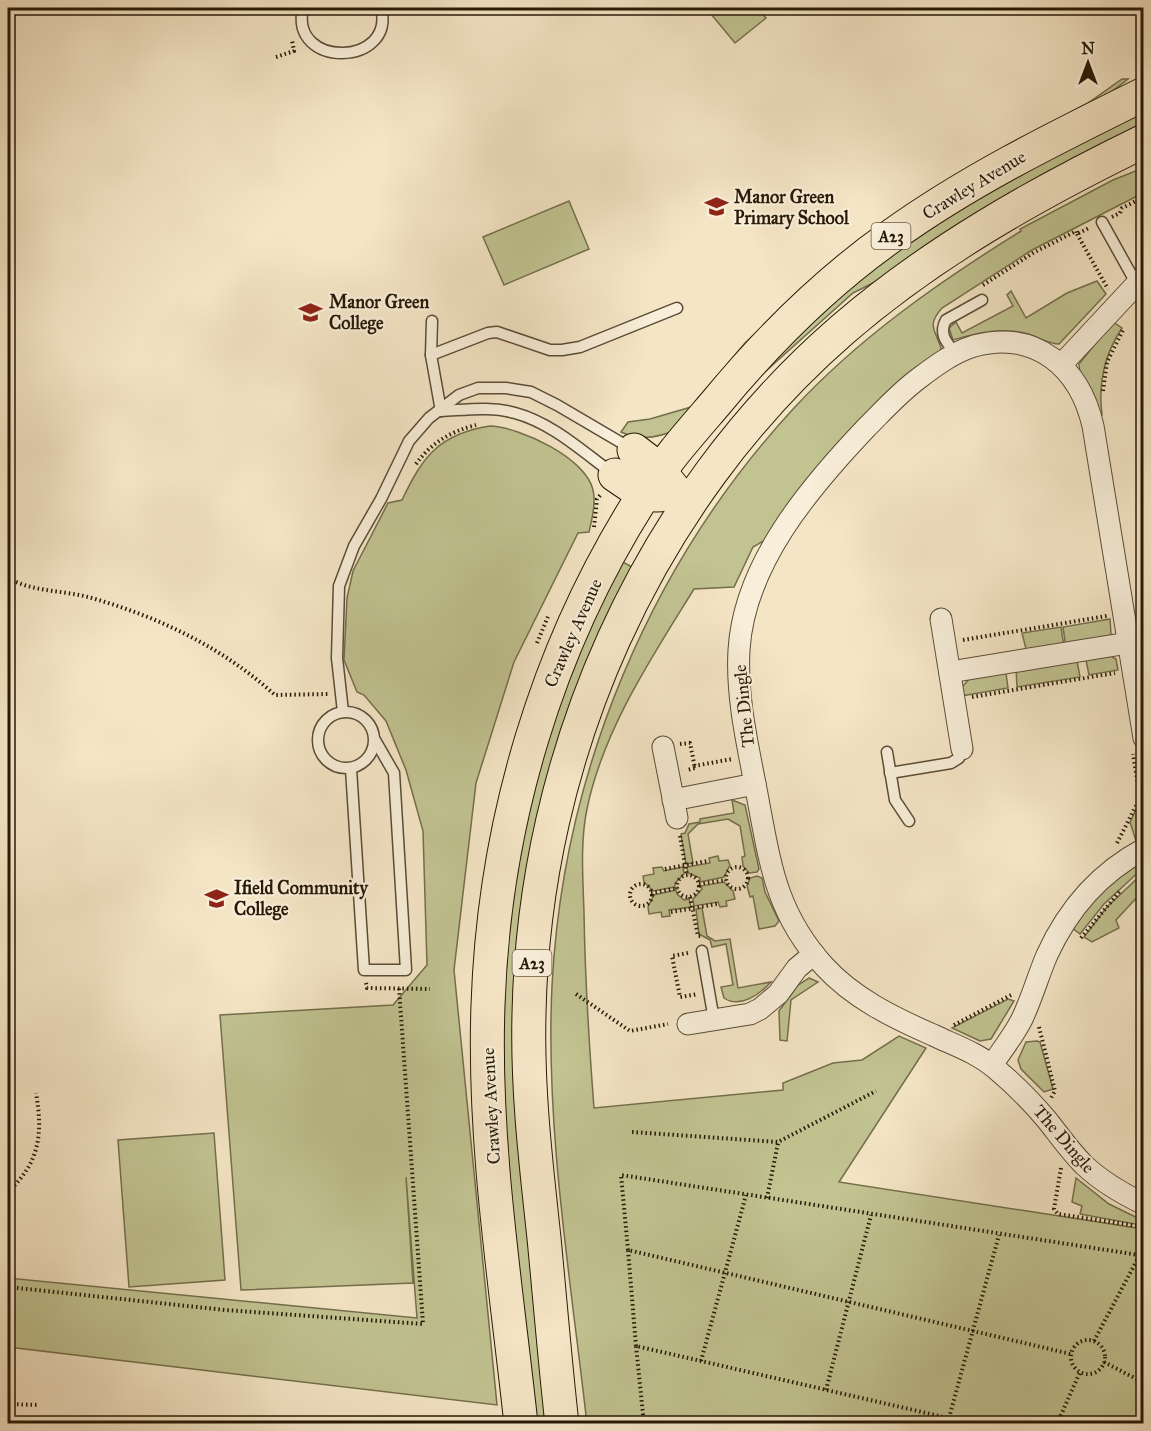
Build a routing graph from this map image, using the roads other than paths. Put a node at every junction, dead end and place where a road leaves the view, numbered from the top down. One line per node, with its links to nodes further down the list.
1 (303, 8): 2 (lane)
2 (384, 9)
3 (1143, 94): 15 (main road, Crawley Avenue / A23)
4 (1143, 141): 7 (main road, A23)
5 (1102, 222): 6 (lane)
6 (1140, 280): 13 (street)
7 (883, 296): 17 (main road); 18 (main road, A23)
8 (982, 300): 11 (lane)
9 (677, 308): 12 (lane)
10 (432, 321): 12 (lane)
11 (956, 354): 13 (street, The Dingle); 30 (street, The Dingle)
12 (430, 355): 14 (lane)
13 (1062, 364): 20 (street, The Dingle)
14 (441, 411): 16 (lane); 16 (lane); 22 (lane)
15 (685, 440): 16 (main road); 17 (main road, Crawley Avenue / A23)
16 (611, 478): 17 (main road)
17 (659, 485): 18 (main road); 39 (main road, Crawley Avenue / A23)
18 (674, 528): 40 (main road, A23)
19 (940, 619): 21 (street)
20 (1128, 643): 21 (street); 23 (street, The Dingle)
21 (950, 672): 26 (street)
22 (343, 712): 24 (lane); 28 (lane)
23 (1143, 738)
24 (375, 740): 28 (lane); 28 (lane)
25 (663, 747): 30 (street)
26 (962, 749): 29 (lane)
27 (887, 752): 29 (lane)
28 (351, 769)
29 (890, 773): 31 (lane)
30 (755, 784): 34 (street, The Dingle)
31 (909, 821)
32 (1143, 849): 37 (street)
33 (702, 951): 35 (lane)
34 (814, 954): 35 (street); 37 (street, The Dingle)
35 (714, 1020): 36 (street)
36 (688, 1024)
37 (992, 1065): 38 (street, The Dingle)
38 (1143, 1204)
39 (521, 1424)
40 (562, 1424)

